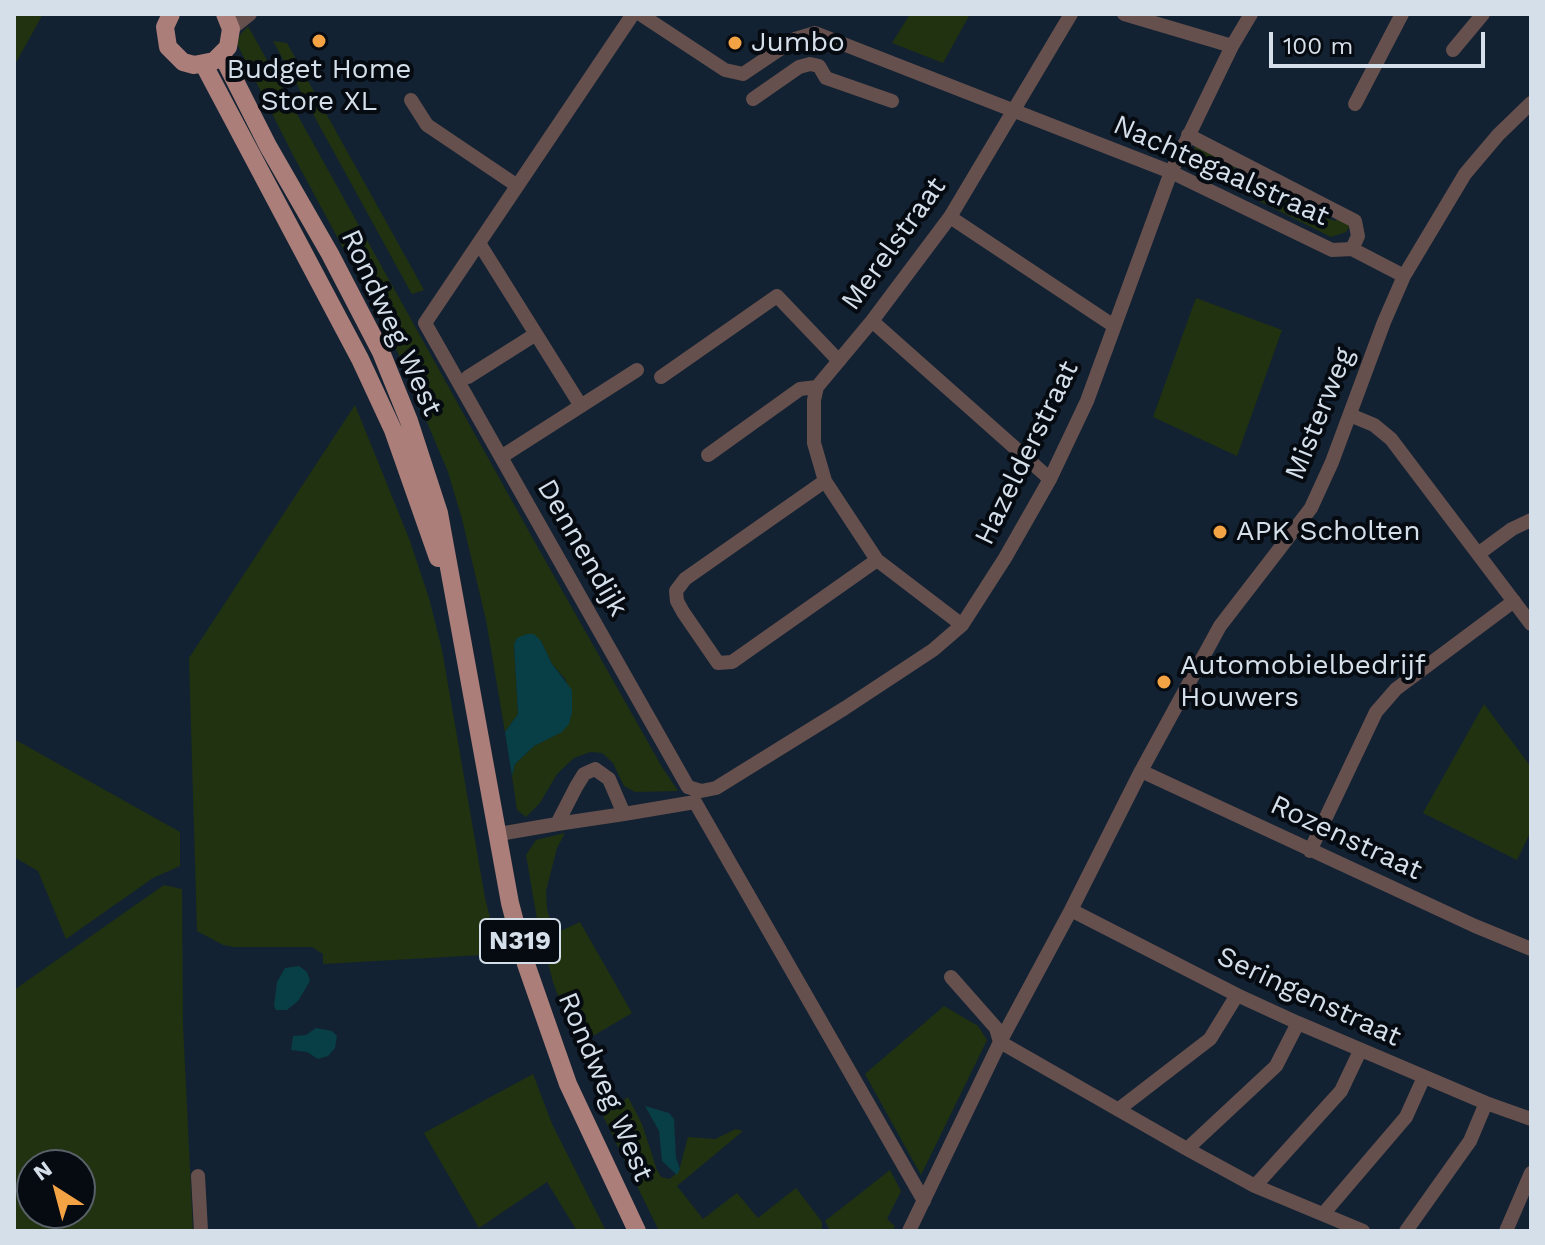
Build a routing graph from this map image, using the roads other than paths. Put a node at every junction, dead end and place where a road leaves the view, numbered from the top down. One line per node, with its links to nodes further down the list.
1 (171, 14): 16 (main road)
2 (250, 14): 10 (street)
3 (633, 14): 27 (street)
4 (640, 14): 13 (street)
5 (1071, 14): 24 (street, Merelstraat)
6 (1124, 14): 12 (street)
7 (1251, 14): 12 (street, Hazelderstraat)
8 (1402, 14): 23 (street)
9 (1483, 14): 14 (street)
10 (228, 22): 15 (main road)
11 (834, 40): 13 (street); 17 (street); 24 (street, Nachtegaalstraat)
12 (1232, 46): 25 (street, Hazelderstraat)
13 (785, 47): 18 (street)
14 (1453, 50)
15 (222, 55): 16 (main road); 52 (main road, Rondweg West / N319)
16 (204, 65): 52 (main road, Rondweg West / N319)
17 (819, 66): 18 (street); 21 (street)
18 (799, 67): 19 (street)
19 (753, 99)
20 (411, 100): 27 (street)
21 (892, 101)
22 (1531, 103): 31 (street, Misterweg)
23 (1355, 104)
24 (1015, 110): 26 (street, Nachtegaalstraat); 28 (street, Merelstraat)
25 (1188, 135): 26 (street, Hazelderstraat); 30 (street)
26 (1171, 172): 30 (street, Nachtegaalstraat); 33 (street, Hazelderstraat)
27 (516, 185): 29 (street)
28 (950, 217): 32 (street, Merelstraat); 33 (street)
29 (479, 243): 34 (street); 43 (street, Dennendijk)
30 (1352, 249): 31 (street, Nachtegaalstraat)
31 (1404, 276): 41 (street, Misterweg)
32 (872, 321): 35 (street, Merelstraat); 44 (street)
33 (1114, 326): 44 (street, Hazelderstraat)
34 (536, 334): 37 (street); 40 (street)
35 (839, 361): 38 (street); 39 (street, Merelstraat)
36 (637, 370): 40 (street)
37 (468, 377)
38 (661, 377)
39 (817, 387): 42 (street, Merelstraat); 45 (street)
40 (581, 406): 43 (street)
41 (1350, 415): 47 (street); 53 (street, Misterweg)
42 (708, 455)
43 (501, 457): 54 (street, Dennendijk)
44 (1050, 479): 51 (street, Hazelderstraat)
45 (825, 481): 48 (street); 48 (street)
46 (1531, 520): 47 (street)
47 (1478, 554): 49 (street)
48 (877, 560): 51 (street)
49 (1514, 601): 50 (street); 58 (street)
50 (1531, 624)
51 (962, 625): 54 (street, Hazelderstraat)
52 (462, 633): 57 (main road, Rondweg West / N319)
53 (1141, 771): 58 (street, Rozenstraat); 59 (street, Misterweg)
54 (701, 791)
55 (624, 814): 56 (street); 56 (street); 74 (street)
56 (557, 824): 57 (street)
57 (499, 834): 78 (main road, Rondweg West / N319)
58 (1310, 851): 60 (street, Rozenstraat)
59 (1071, 910): 62 (street, Seringenstraat); 64 (street, Misterweg)
60 (1531, 949)
61 (951, 977): 64 (street)
62 (1237, 995): 63 (street, Seringenstraat); 68 (street)
63 (1298, 1023): 65 (street, Seringenstraat); 70 (street)
64 (1000, 1042): 68 (street); 74 (street, Misterweg)
65 (1360, 1051): 66 (street, Seringenstraat); 73 (street)
66 (1424, 1077): 67 (street, Seringenstraat); 75 (street)
67 (1486, 1103): 69 (street, Seringenstraat); 80 (street)
68 (1119, 1109): 70 (street)
69 (1531, 1119)
70 (1187, 1149): 73 (street)
71 (1531, 1173): 81 (street)
72 (198, 1176): 77 (street)
73 (1255, 1186): 75 (street)
74 (924, 1201): 76 (street, Misterweg)
75 (1330, 1221): 79 (street)
76 (915, 1229)
77 (201, 1231)
78 (637, 1231)
79 (1363, 1231)
80 (1406, 1231)
81 (1506, 1231)

